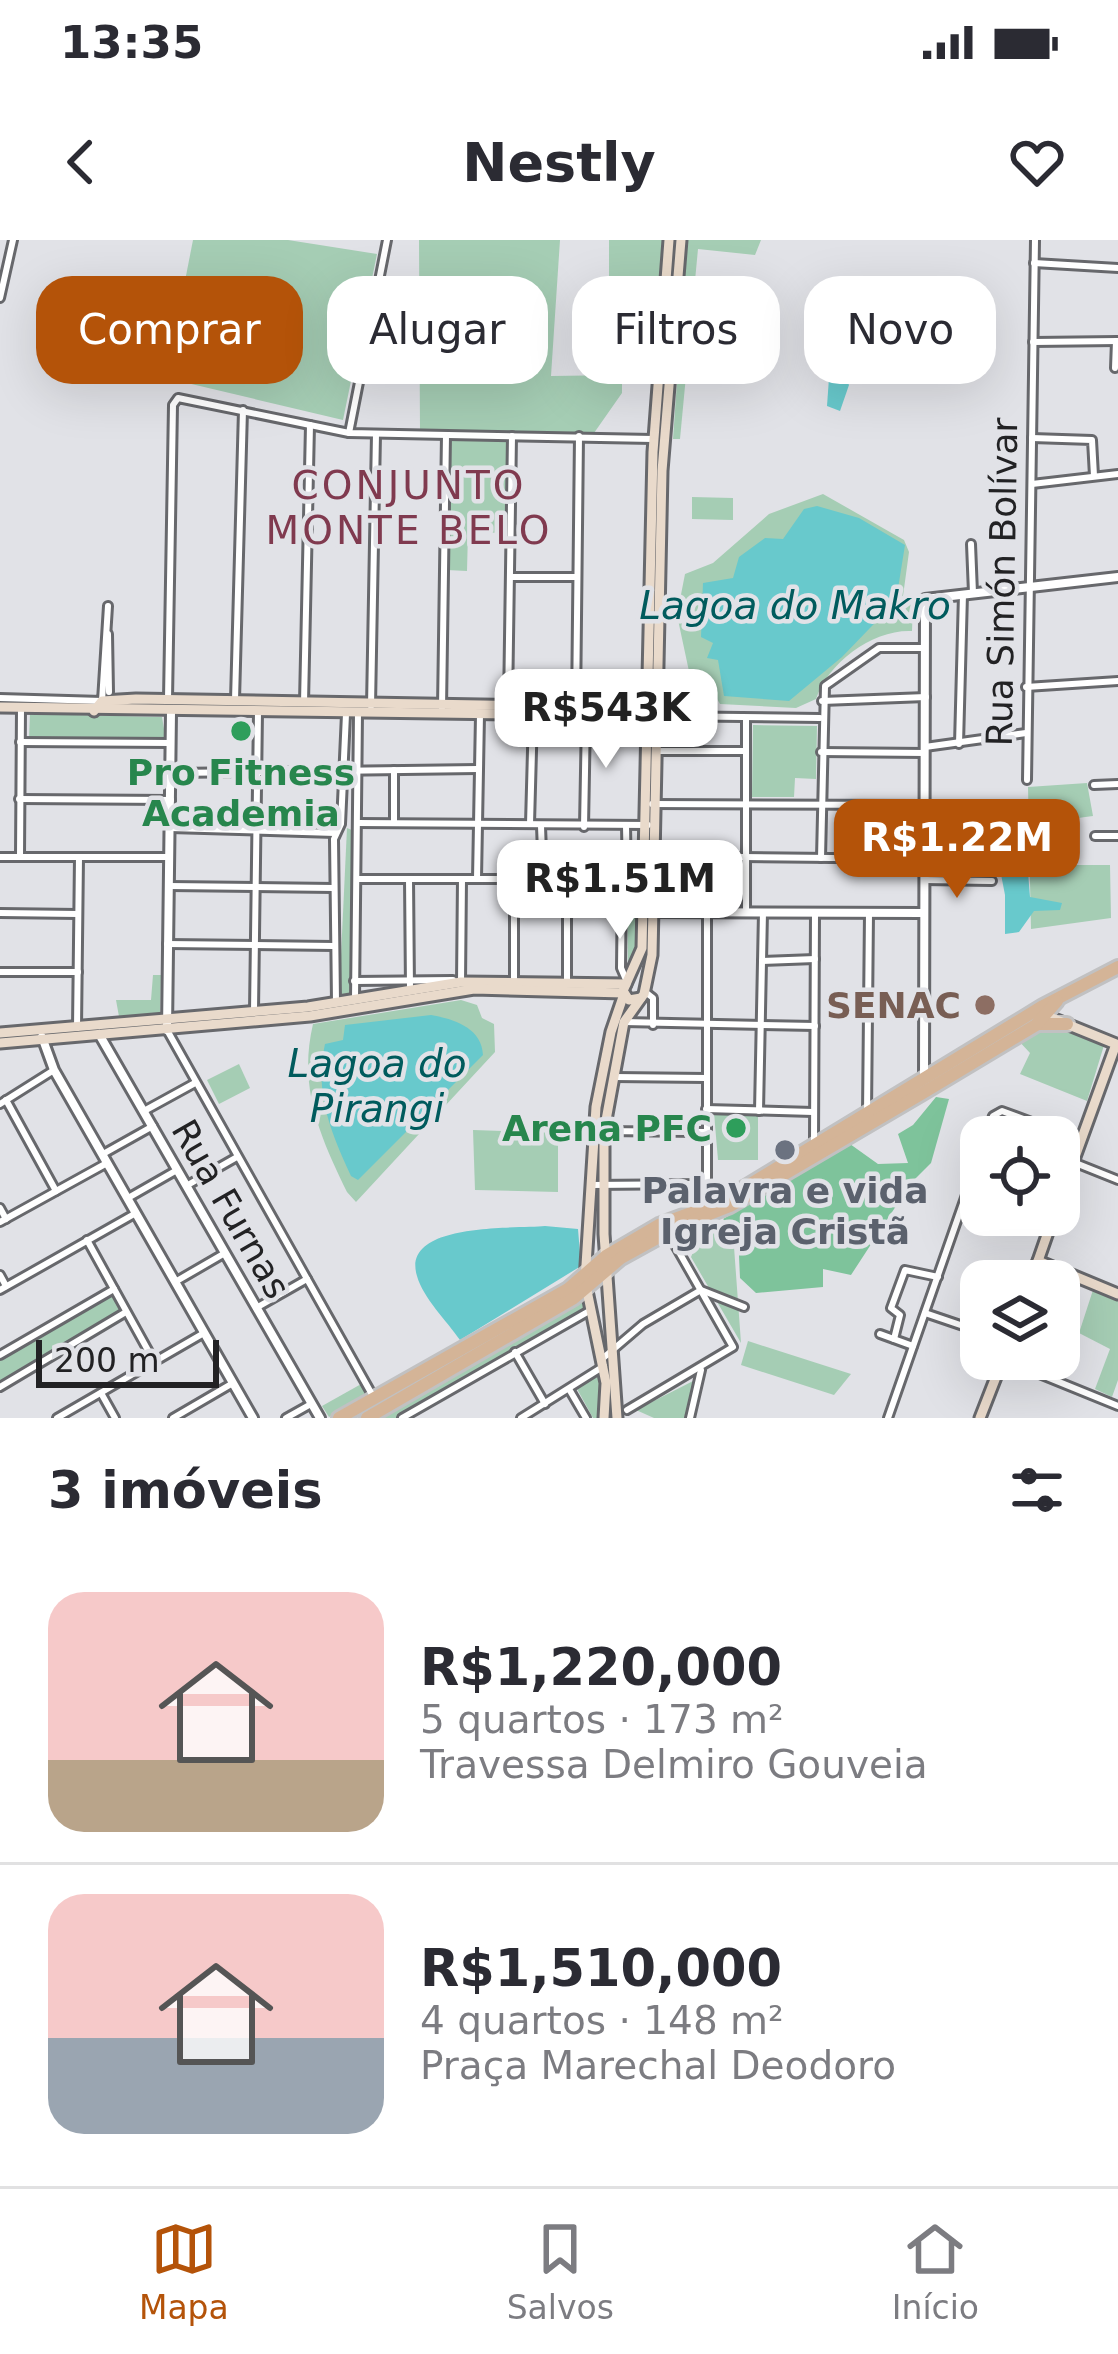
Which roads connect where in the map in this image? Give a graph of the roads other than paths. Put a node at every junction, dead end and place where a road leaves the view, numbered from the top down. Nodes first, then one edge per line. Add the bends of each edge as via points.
1 (13, 240) edge
2 (387, 240) edge
3 (669, 240) edge
4 (680, 240) edge
5 (1035, 240) edge
6 (1034, 263) junction
7 (666, 267) junction
8 (1118, 268) edge
9 (674, 276) edge
10 (677, 276) edge
11 (0, 298) edge
12 (1117, 341) edge
13 (1033, 342) junction
14 (1115, 368) dead end
15 (666, 384) edge
16 (243, 410) junction
17 (310, 425) junction
18 (349, 433) junction
19 (376, 434) junction
20 (446, 435) junction
21 (512, 436) junction
22 (579, 436) junction
23 (653, 439) junction
24 (1032, 439) junction
25 (658, 453) junction
26 (1118, 474) edge
27 (1094, 476) junction
28 (1031, 484) junction
29 (971, 544) dead end
30 (511, 577) junction
31 (577, 577) junction
32 (1118, 577) edge
33 (1030, 587) junction
34 (968, 593) junction
35 (108, 606) dead end
36 (926, 648) junction
37 (651, 649) junction
38 (1118, 682) edge
39 (1026, 687) junction
40 (926, 697) junction
41 (0, 698) edge
42 (822, 701) junction
43 (103, 703) junction
44 (169, 706) junction
45 (508, 706) junction
46 (0, 707) edge
47 (234, 707) junction
48 (303, 708) junction
49 (21, 709) junction
50 (371, 709) junction
51 (442, 710) junction
52 (258, 712) junction
53 (579, 712) junction
54 (358, 713) junction
55 (346, 714) junction
56 (480, 714) junction
57 (532, 714) junction
58 (648, 714) junction
59 (746, 718) junction
60 (820, 718) junction
61 (1026, 733) junction
62 (20, 742) junction
63 (171, 743) junction
64 (959, 744) junction
65 (925, 750) junction
66 (656, 751) junction
67 (745, 751) junction
68 (821, 752) junction
69 (478, 769) junction
70 (358, 770) junction
71 (394, 770) junction
72 (171, 773) junction
73 (258, 773) junction
74 (343, 773) junction
75 (1027, 780) dead end
76 (1118, 784) edge
77 (1094, 785) dead end
78 (19, 799) junction
79 (171, 800) junction
80 (342, 802) junction
81 (358, 802) junction
82 (649, 804) junction
83 (745, 805) junction
84 (924, 805) junction
85 (821, 806) junction
86 (357, 823) junction
87 (394, 823) junction
88 (477, 824) junction
89 (649, 825) junction
90 (530, 826) junction
91 (542, 826) junction
92 (626, 826) junction
93 (584, 827) junction
94 (170, 828) junction
95 (257, 830) junction
96 (337, 832) junction
97 (1095, 836) dead end
98 (1118, 836) edge
99 (0, 856) edge
100 (654, 856) junction
101 (20, 857) junction
102 (79, 857) junction
103 (170, 857) junction
104 (746, 858) junction
105 (821, 858) junction
106 (924, 860) junction
107 (357, 879) junction
108 (409, 879) junction
109 (462, 879) junction
110 (477, 879) junction
111 (514, 879) junction
112 (543, 879) junction
113 (567, 879) junction
114 (625, 879) junction
115 (644, 879) junction
116 (924, 880) junction
117 (992, 881) dead end
118 (170, 886) junction
119 (256, 887) junction
120 (334, 888) junction
121 (648, 912) junction
122 (707, 912) junction
123 (0, 913) edge
124 (746, 913) junction
125 (763, 913) junction
126 (815, 913) junction
127 (869, 913) junction
128 (923, 913) junction
129 (78, 914) junction
130 (167, 944) junction
131 (334, 946) junction
132 (255, 947) junction
133 (814, 959) junction
134 (762, 961) junction
135 (1118, 967) edge
136 (0, 971) edge
137 (78, 972) junction
138 (567, 980) junction
139 (354, 981) junction
140 (461, 981) junction
141 (514, 981) junction
142 (540, 985) junction
143 (410, 986) junction
144 (626, 987) junction
145 (643, 992) junction
146 (355, 1004) junction
147 (1052, 1006) junction
148 (337, 1007) junction
149 (254, 1011) junction
150 (1035, 1018) junction
151 (624, 1022) junction
152 (1067, 1024) junction
153 (166, 1025) junction
154 (653, 1025) junction
155 (708, 1026) junction
156 (761, 1026) junction
157 (815, 1026) junction
158 (77, 1029) junction
159 (98, 1032) junction
160 (0, 1034) edge
161 (42, 1036) junction
162 (0, 1043) edge
163 (1117, 1044) edge
164 (54, 1070) junction
165 (614, 1077) junction
166 (706, 1078) junction
167 (928, 1081) junction
168 (195, 1083) junction
169 (3, 1102) edge
170 (706, 1109) junction
171 (144, 1111) junction
172 (759, 1111) junction
173 (813, 1112) junction
174 (867, 1113) junction
175 (153, 1126) junction
176 (598, 1131) junction
177 (706, 1132) junction
178 (1081, 1140) edge
179 (810, 1147) junction
180 (237, 1157) junction
181 (105, 1159) junction
182 (797, 1165) junction
183 (1080, 1165) edge
184 (177, 1170) junction
185 (1118, 1180) edge
186 (604, 1184) junction
187 (707, 1184) junction
188 (590, 1185) junction
189 (186, 1186) junction
190 (56, 1191) junction
191 (127, 1198) junction
192 (0, 1208) edge
193 (707, 1208) junction
194 (136, 1213) junction
195 (960, 1213) edge
196 (3, 1220) edge
197 (671, 1238) dead end
198 (87, 1240) junction
199 (225, 1253) junction
200 (607, 1263) junction
201 (588, 1269) junction
202 (0, 1275) edge
203 (938, 1276) junction
204 (1080, 1278) edge
205 (307, 1279) junction
206 (175, 1282) junction
207 (3, 1288) edge
208 (114, 1289) junction
209 (586, 1290) junction
210 (701, 1290) junction
211 (1118, 1294) edge
212 (744, 1307) dead end
213 (256, 1308) junction
214 (592, 1310) junction
215 (126, 1312) junction
216 (925, 1312) junction
217 (960, 1324) edge
218 (203, 1333) junction
219 (880, 1334) dead end
220 (894, 1339) junction
221 (914, 1346) junction
222 (613, 1347) junction
223 (515, 1352) junction
224 (0, 1354) edge
225 (602, 1358) junction
226 (155, 1363) junction
227 (701, 1370) junction
228 (995, 1380) edge
229 (1054, 1380) edge
230 (233, 1382) junction
231 (0, 1387) edge
232 (569, 1389) junction
233 (101, 1393) junction
234 (375, 1400) junction
235 (311, 1404) junction
236 (545, 1404) junction
237 (1118, 1406) edge
238 (419, 1408) junction
239 (621, 1412) edge
240 (57, 1418) edge
241 (115, 1418) edge
242 (173, 1418) edge
243 (253, 1418) edge
244 (286, 1418) edge
245 (320, 1418) edge
246 (340, 1418) edge
247 (367, 1418) edge
248 (401, 1418) edge
249 (425, 1418) edge
250 (520, 1418) edge
251 (586, 1418) edge
252 (604, 1418) edge
253 (641, 1418) edge
254 (690, 1418) edge
255 (888, 1418) edge
256 (980, 1418) edge

1 - 11 street
2 - 18 street
3 - 7 main road
4 - 10 main road
5 - 6 street, Rua Simón Bolívar
6 - 8 street
6 - 13 street, Rua Simón Bolívar
7 - 9 main road
7 - 23 main road
12 - 13 street
12 - 14 street
13 - 24 street, Rua Simón Bolívar
15 - 25 main road
16 - 17 street
16 - 44 street via 181,397 173,405
16 - 47 street
17 - 18 street
17 - 48 street
18 - 19 street
19 - 20 street
19 - 50 street
20 - 21 street
20 - 51 street
21 - 22 street
21 - 30 street
22 - 23 street
22 - 31 street
23 - 25 main road
24 - 27 street via 1092,440
24 - 28 street, Rua Simón Bolívar
25 - 37 main road
25 - 37 main road
26 - 27 street
27 - 28 street
28 - 33 street, Rua Simón Bolívar
29 - 34 street
30 - 31 street
30 - 45 street
31 - 53 street
32 - 33 street
33 - 34 street
33 - 39 street, Rua Simón Bolívar
34 - 36 street via 925,601
34 - 64 street
35 - 43 street
36 - 40 street
36 - 42 street via 871,652 831,678
37 - 58 main road
37 - 58 main road via 656,674
38 - 39 street
39 - 61 street, Rua Simón Bolívar
40 - 42 street
40 - 65 street
41 - 43 street
42 - 60 street
43 - 44 main road
43 - 44 main road
43 - 49 main road
44 - 47 main road
44 - 63 street
45 - 51 main road
45 - 53 main road
46 - 49 main road
47 - 48 main road
47 - 52 main road
48 - 50 main road
48 - 52 main road
48 - 55 main road
49 - 62 street
50 - 51 main road
50 - 54 main road
51 - 56 main road
52 - 73 street
53 - 57 main road
53 - 58 main road
53 - 93 street
54 - 55 main road
54 - 70 street
55 - 74 street
56 - 57 main road
56 - 69 street
57 - 90 street
58 - 59 street
58 - 66 main road
58 - 82 main road
59 - 60 street
59 - 67 street
60 - 68 street
61 - 64 street
61 - 75 street, Rua Simón Bolívar
62 - 63 street
62 - 78 street
63 - 72 street
64 - 65 street
65 - 68 street
65 - 84 street
66 - 67 street
66 - 82 main road
67 - 83 street
68 - 85 street
69 - 71 street
69 - 88 street
70 - 71 street
70 - 74 street
70 - 81 street
71 - 87 street
72 - 73 street
72 - 79 street
73 - 74 street
73 - 95 street
74 - 80 street
76 - 77 street
78 - 79 street
78 - 101 street
79 - 94 street
80 - 81 street
80 - 96 street
81 - 86 street
82 - 83 street
82 - 89 main road
83 - 85 street
83 - 104 street
84 - 85 street
84 - 106 street
85 - 105 street
86 - 87 street
86 - 107 street
87 - 88 street
88 - 90 street
88 - 110 street
89 - 92 street
89 - 100 main road
89 - 115 main road
90 - 91 street
91 - 93 street
91 - 112 street
92 - 93 street
92 - 114 street
94 - 95 street
94 - 103 street
95 - 96 street
95 - 119 street
96 - 120 street
97 - 98 street
99 - 101 street
100 - 104 street
100 - 121 main road
101 - 102 street
102 - 103 street
102 - 129 street
103 - 118 street
104 - 105 street
104 - 124 street
105 - 106 street
106 - 116 street
107 - 108 street
107 - 139 street
108 - 109 street
108 - 143 street
109 - 110 street
109 - 140 street
110 - 111 street
111 - 112 street
111 - 141 street
112 - 113 street
113 - 114 street
113 - 138 street
114 - 115 street
114 - 144 street
115 - 121 main road
116 - 117 street
116 - 128 street
118 - 119 street
118 - 130 street
119 - 120 street
119 - 132 street
120 - 131 street
121 - 122 street
121 - 144 main road
121 - 145 main road via 651,966
122 - 124 street
122 - 155 street
123 - 129 street
124 - 125 street
125 - 126 street
125 - 134 street
126 - 127 street
126 - 133 street
127 - 128 street
127 - 174 street
128 - 167 street
129 - 137 street
130 - 132 street
130 - 153 street
131 - 132 street
131 - 148 street
132 - 149 street
133 - 134 street
133 - 157 street
134 - 156 street
135 - 147 main road
136 - 137 street
137 - 158 street
138 - 142 main road
138 - 144 main road
139 - 143 street
139 - 146 street
140 - 141 main road
140 - 143 main road
141 - 142 main road
142 - 144 main road
142 - 146 main road
143 - 146 main road
144 - 145 main road via 638,981
144 - 145 main road via 633,1001
144 - 176 main road via 610,1032
145 - 151 main road
145 - 154 street via 652,998
146 - 148 main road
147 - 150 main road
147 - 152 main road
148 - 149 main road
148 - 153 main road
149 - 153 main road
150 - 152 main road
150 - 167 main road
151 - 154 street
151 - 165 main road
152 - 163 main road
153 - 159 main road
153 - 168 street
154 - 155 street
155 - 156 street
155 - 166 street
156 - 157 street
156 - 172 street
157 - 173 street
158 - 159 main road
158 - 161 main road
159 - 161 main road
159 - 171 street, Rua Furnas
160 - 161 main road
161 - 162 main road
161 - 164 street
163 - 178 main road
164 - 169 street
164 - 181 street
165 - 166 street
165 - 176 main road
166 - 170 street
167 - 174 main road
167 - 182 main road
168 - 171 street
168 - 180 street
169 - 190 street
170 - 172 street
170 - 177 street
171 - 175 street, Rua Furnas
172 - 173 street
173 - 179 street
174 - 179 main road
175 - 181 street
175 - 184 street, Rua Furnas
176 - 177 street
176 - 186 main road
176 - 188 main road
177 - 187 street
179 - 182 main road
179 - 193 main road
180 - 189 street
180 - 205 street
181 - 190 street
181 - 191 street
182 - 200 main road
183 - 185 street
184 - 189 street, Rua Furnas
184 - 191 street
186 - 187 street
186 - 188 street
186 - 200 main road
187 - 193 street
188 - 201 main road
189 - 199 street, Rua Furnas
190 - 196 street
191 - 194 street
192 - 196 street
193 - 200 main road via 659,1225
194 - 198 street
194 - 206 street
195 - 203 street
197 - 210 street
198 - 207 street
198 - 208 street
199 - 206 street
199 - 213 street, Rua Furnas
200 - 201 main road
200 - 209 main road
200 - 222 main road
201 - 209 main road
201 - 234 main road via 576,1284
202 - 207 street
203 - 216 street
203 - 220 street via 905,1270 891,1308 900,1316
204 - 211 main road
205 - 213 street
205 - 234 street
206 - 218 street
208 - 215 street
208 - 224 street
209 - 214 main road
209 - 247 main road
210 - 212 street
210 - 222 street
210 - 227 street via 731,1338 731,1349
213 - 235 street, Rua Furnas
214 - 223 street
214 - 225 main road
215 - 226 street
215 - 231 street
216 - 217 street
216 - 221 street
218 - 226 street
218 - 230 street
219 - 220 street
220 - 221 street
221 - 255 street
222 - 225 street
222 - 239 main road
223 - 236 street
223 - 238 street
225 - 232 street
225 - 252 main road
226 - 233 street
227 - 239 street
227 - 254 street
228 - 256 main road
229 - 237 street
230 - 242 street
230 - 243 street
232 - 236 street
232 - 251 street
233 - 240 street
233 - 241 street
234 - 246 main road
235 - 244 street
235 - 245 street, Rua Furnas
236 - 250 street
238 - 248 street
238 - 249 street
239 - 253 street

